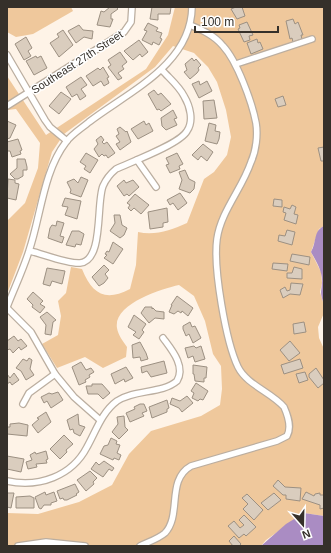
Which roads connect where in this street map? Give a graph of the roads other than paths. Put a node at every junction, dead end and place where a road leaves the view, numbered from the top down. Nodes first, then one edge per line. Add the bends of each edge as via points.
1 (132, 7) edge
2 (192, 7) edge
3 (190, 25) junction
4 (312, 39) dead end
5 (7, 55) edge
6 (236, 64) junction
7 (162, 70) junction
8 (29, 93) junction
9 (7, 106) edge
10 (67, 141) junction
11 (137, 160) junction
12 (156, 187) dead end
13 (30, 251) junction
14 (7, 308) edge
15 (163, 338) dead end
16 (56, 374) junction
17 (23, 404) dead end
18 (100, 420) junction
19 (7, 481) edge
20 (18, 546) edge
21 (85, 546) edge
22 (140, 546) edge

1 - 8 street, Southeast 27th Street via 131,22 124,32
2 - 3 street
3 - 6 street via 215,38
3 - 7 street via 180,46
4 - 6 street
5 - 8 street
6 - 22 street via 256,123 256,141 252,161 220,228 216,251 218,275 226,327 238,365 246,377 284,407 289,429 287,436 277,441 186,469 179,479 169,527 161,536
7 - 10 street via 93,119
7 - 11 street via 185,97 190,113 190,126 178,140
8 - 9 street, Southeast 27th Street
8 - 10 street via 50,127
10 - 13 street via 52,169
11 - 12 street
11 - 13 street via 116,169 103,186 95,250 89,259 74,263
13 - 14 street
14 - 16 street via 31,332
15 - 18 street via 180,369 177,381 173,385 123,397 115,402
16 - 17 street via 29,393
16 - 18 street via 74,397
18 - 19 street via 83,454 68,469 38,483
20 - 21 street via 46,542

